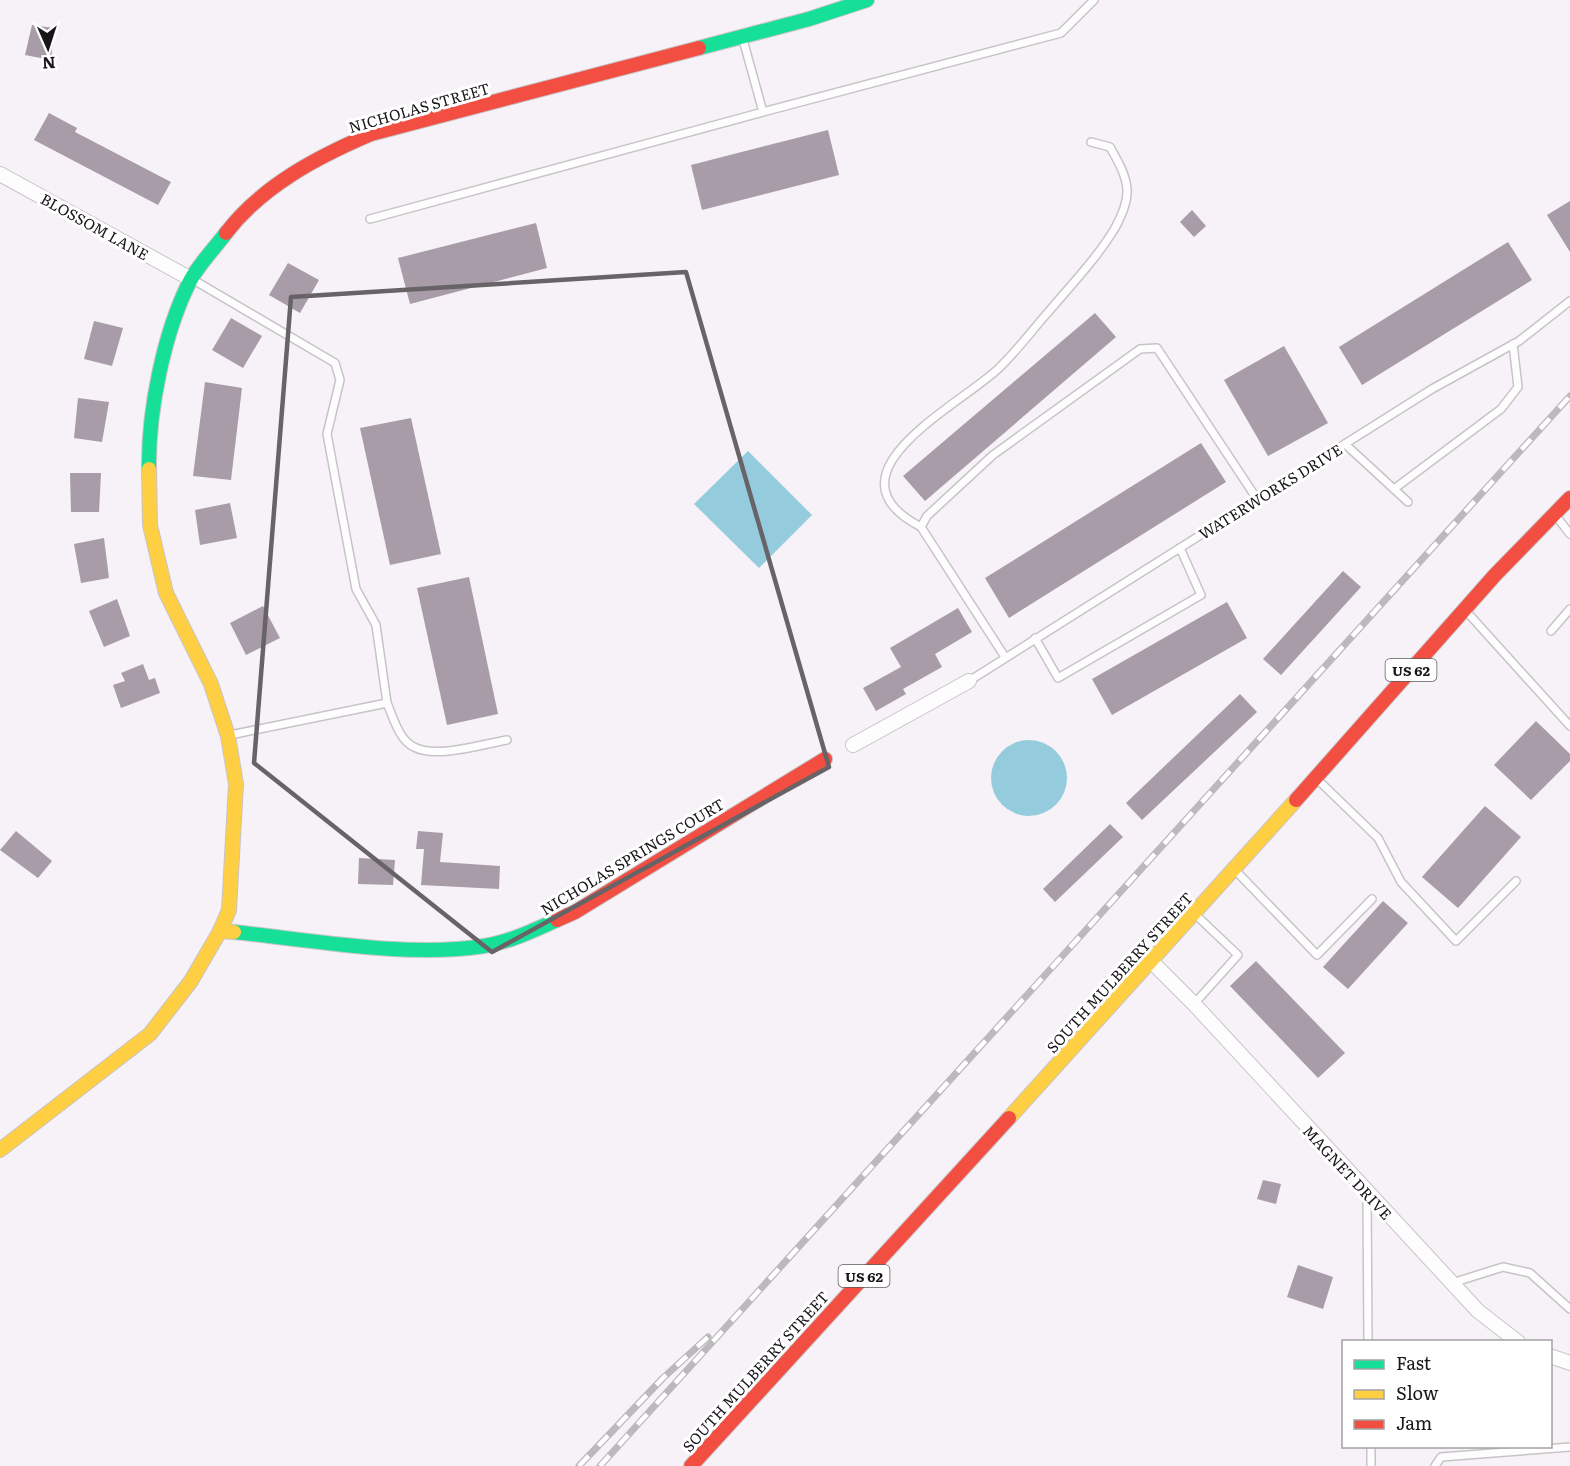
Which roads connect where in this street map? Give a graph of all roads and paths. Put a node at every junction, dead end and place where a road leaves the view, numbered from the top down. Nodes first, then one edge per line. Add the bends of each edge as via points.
1 (867, 0) edge
2 (1094, 0) edge
3 (742, 36) junction
4 (764, 112) junction
5 (1090, 142) dead end
6 (0, 174) edge
7 (370, 219) dead end
8 (190, 279) junction
9 (1570, 302) edge
10 (1513, 344) junction
11 (1345, 444) junction
12 (1394, 489) junction
13 (1570, 498) edge
14 (1257, 499) junction
15 (1408, 502) dead end
16 (1554, 514) junction
17 (921, 527) junction
18 (1570, 534) edge
19 (1180, 548) junction
20 (1465, 609) junction
21 (1570, 609) edge
22 (1551, 631) dead end
23 (1035, 638) junction
24 (1005, 657) junction
25 (969, 681) joint
26 (387, 703) junction
27 (1570, 726) edge
28 (228, 736) junction
29 (507, 740) dead end
30 (853, 745) dead end
31 (825, 759) dead end
32 (1316, 777) junction
33 (1234, 869) junction
34 (1516, 881) dead end
35 (1372, 898) dead end
36 (1195, 914) junction
37 (220, 931) junction
38 (1151, 961) junction
39 (1190, 999) junction
40 (0, 1150) edge
41 (1367, 1193) junction
42 (1452, 1284) junction
43 (1570, 1309) edge
44 (1368, 1340) edge
45 (1517, 1340) edge
46 (1552, 1356) edge
47 (1570, 1363) edge
48 (1570, 1447) edge
49 (1371, 1448) edge
50 (691, 1466) edge
51 (1371, 1466) edge
52 (1435, 1466) edge

1 - 3 street, NICHOLAS STREET
2 - 4 lane via 1061,33
3 - 4 lane
3 - 8 street, NICHOLAS STREET via 371,134 320,156 281,181 230,228
4 - 7 lane
5 - 17 lane via 1110,147 1121,167 1127,190 1124,209 1115,229 1084,269 999,369 908,439 888,465 884,486 888,501 899,516
6 - 8 street, BLOSSOM LANE
8 - 26 lane via 335,363 340,381 327,434 356,589 376,625
8 - 28 street, NICHOLAS STREET via 177,309 158,377 149,464 150,525 166,593 211,684
9 - 10 lane, WATERWORKS DRIVE
10 - 11 lane, WATERWORKS DRIVE
10 - 12 lane via 1518,387 1501,409
11 - 12 lane
11 - 14 lane, WATERWORKS DRIVE
12 - 15 lane
13 - 16 street, SOUTH MULBERRY STREET / US 62
14 - 17 lane via 1157,348 1140,349 993,455 927,516
14 - 19 lane, WATERWORKS DRIVE
16 - 18 lane
16 - 20 street, SOUTH MULBERRY STREET / US 62
17 - 24 lane
19 - 23 lane, WATERWORKS DRIVE
19 - 23 lane via 1201,595 1058,678
20 - 27 lane
20 - 32 street, SOUTH MULBERRY STREET / US 62
21 - 22 lane
23 - 24 lane, WATERWORKS DRIVE
24 - 25 lane, WATERWORKS DRIVE
25 - 30 street
26 - 28 lane
26 - 29 lane via 399,731 413,747 436,753
28 - 37 street, NICHOLAS STREET via 236,784 236,826 229,910
31 - 37 street, NICHOLAS SPRINGS COURT via 575,912 516,938 473,947 417,950
32 - 33 street, SOUTH MULBERRY STREET / US 62
32 - 34 lane via 1378,838 1401,882 1456,941
33 - 35 lane via 1317,955
33 - 36 street, SOUTH MULBERRY STREET / US 62
36 - 38 street, SOUTH MULBERRY STREET / US 62
36 - 39 lane via 1238,955
37 - 40 street via 191,981 150,1034
38 - 39 street, MAGNET DRIVE
38 - 50 street, SOUTH MULBERRY STREET / US 62
39 - 41 street, MAGNET DRIVE
41 - 42 street, MAGNET DRIVE
41 - 44 lane
42 - 43 lane via 1503,1267 1530,1274
42 - 45 street, MAGNET DRIVE via 1478,1311
46 - 47 street
48 - 52 lane via 1441,1457
49 - 51 lane

